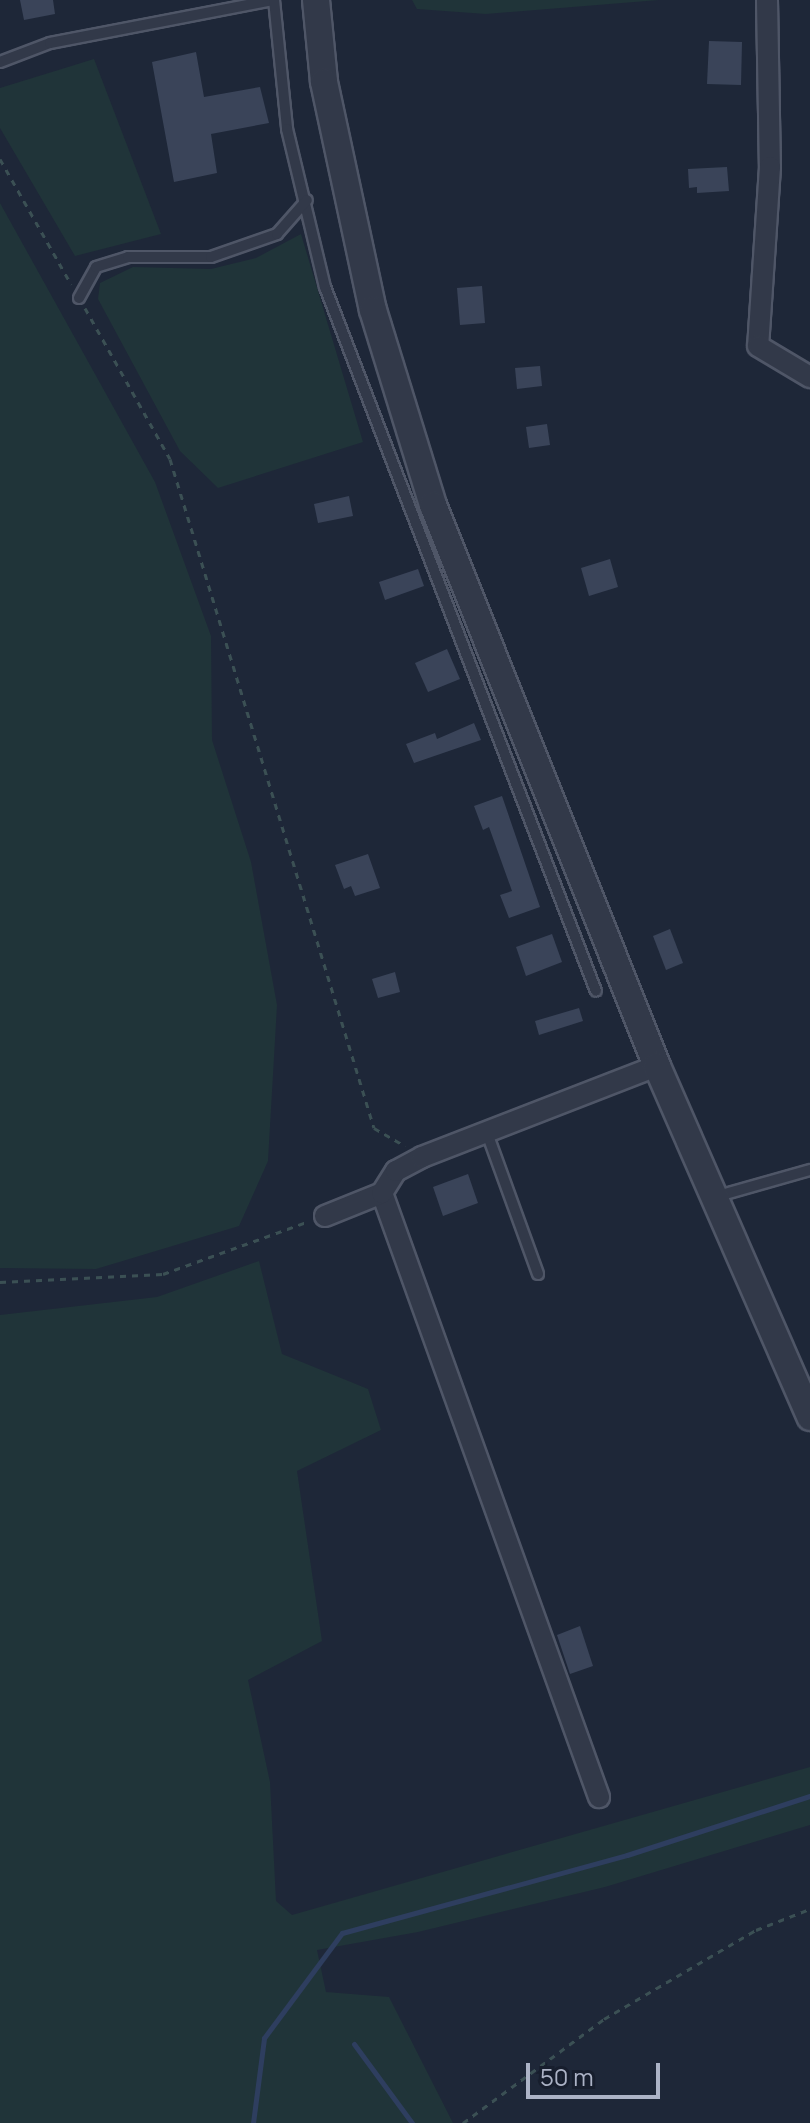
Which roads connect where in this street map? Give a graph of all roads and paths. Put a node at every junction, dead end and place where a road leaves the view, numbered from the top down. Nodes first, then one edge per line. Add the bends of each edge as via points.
1 (276, 0) edge
2 (316, 0) edge
3 (767, 0) edge
4 (245, 3) edge
5 (0, 62) edge
6 (0, 159) edge
7 (307, 200) junction
8 (79, 298) junction
9 (810, 377) edge
10 (596, 991) dead end
11 (657, 1066) junction
12 (487, 1133) junction
13 (422, 1157) junction
14 (810, 1170) edge
15 (382, 1193) junction
16 (718, 1196) junction
17 (325, 1216) joint
18 (538, 1274) dead end
19 (0, 1282) edge
20 (810, 1417) edge
21 (599, 1797) dead end
22 (810, 1909) edge
23 (463, 2123) edge

1 - 4 lane
1 - 7 lane via 287,129
2 - 11 street via 324,82 373,310 433,505
3 - 9 street via 770,167 758,346
4 - 5 lane via 50,43
6 - 8 path
7 - 8 lane via 277,234 211,257 128,257 96,267
7 - 10 lane via 325,287 344,343
8 - 13 path via 170,459 374,1128
11 - 12 street
11 - 16 street
12 - 13 street
12 - 18 lane
13 - 15 street via 396,1171
14 - 16 lane
15 - 17 street
15 - 21 street
16 - 20 street
17 - 19 path via 163,1274
22 - 23 path via 756,1930 604,2019

